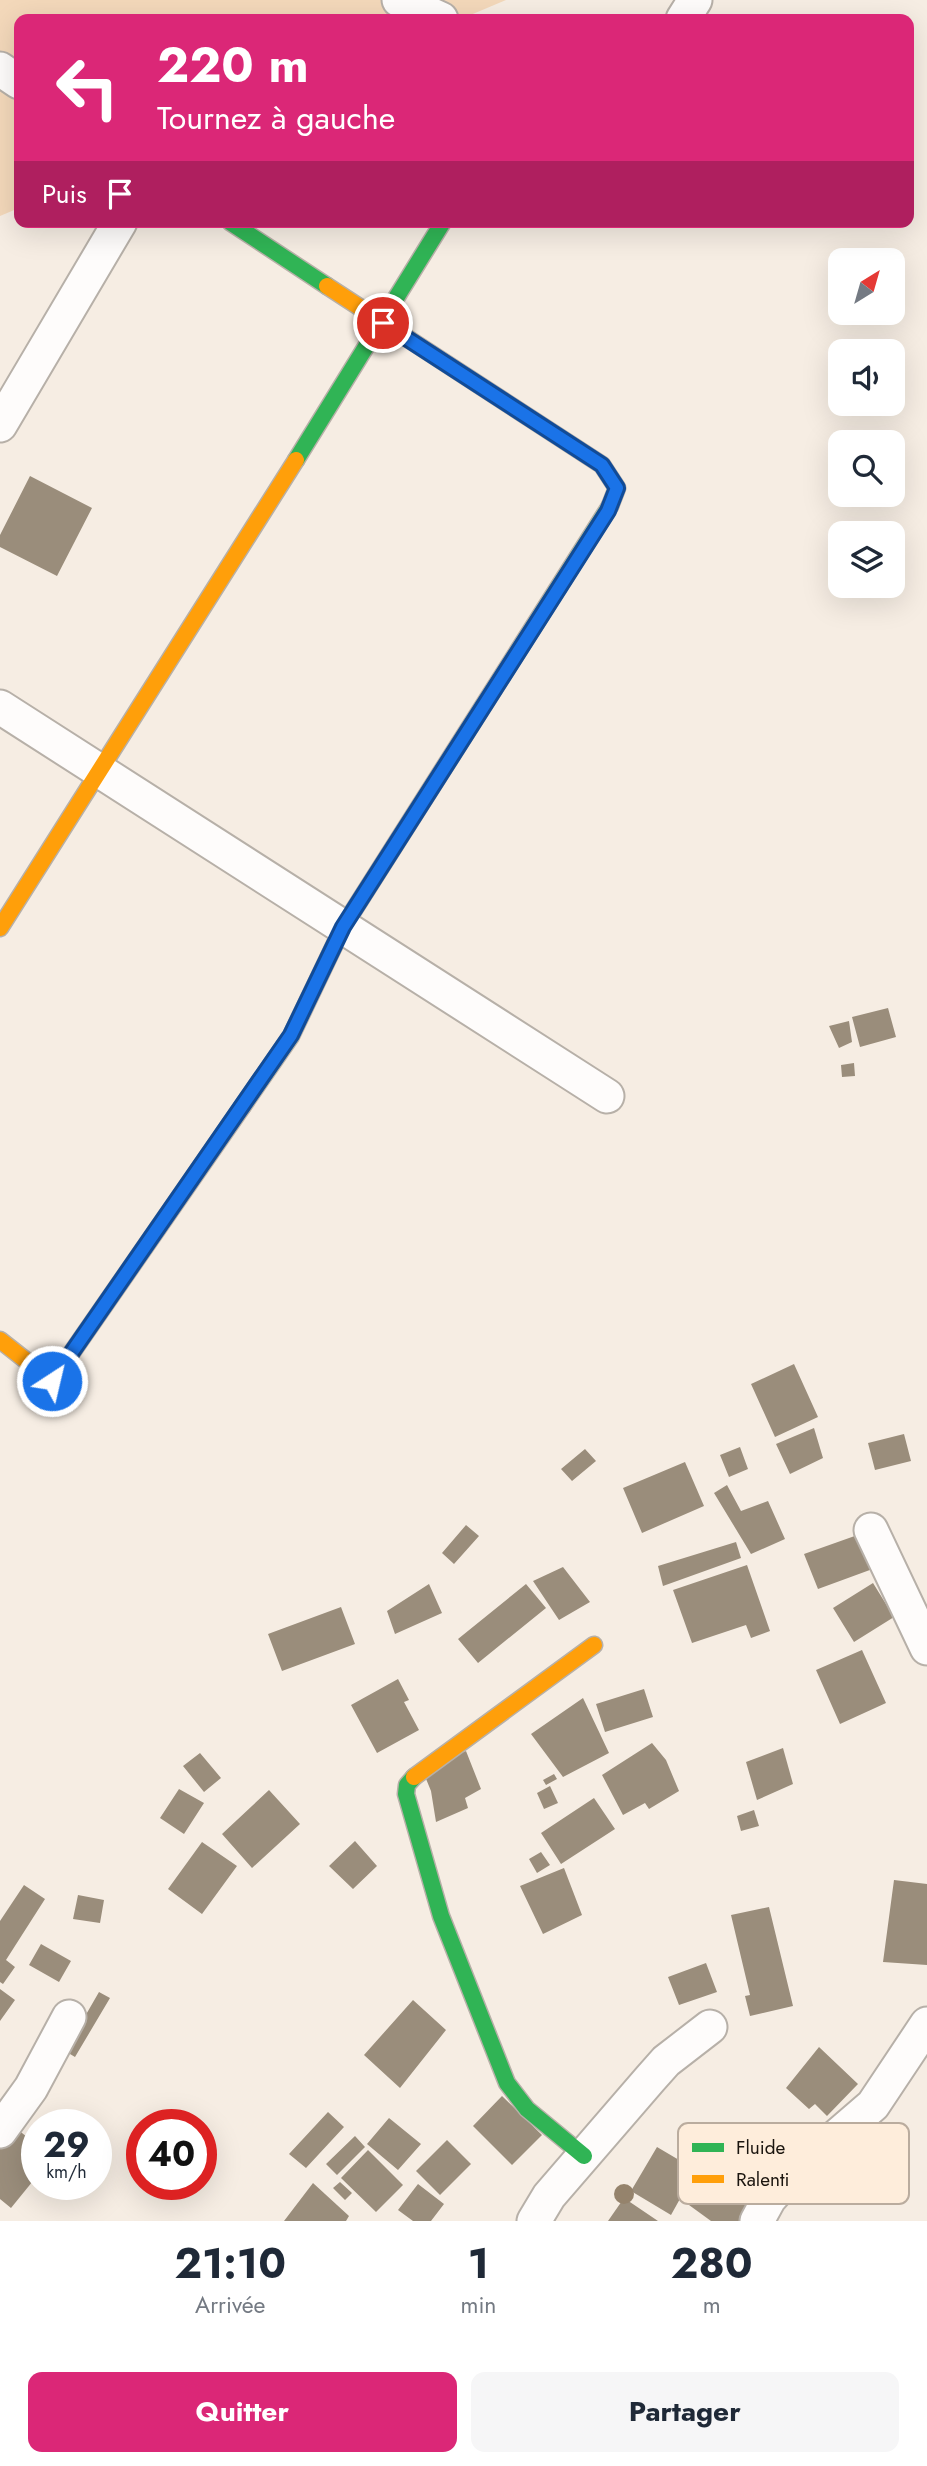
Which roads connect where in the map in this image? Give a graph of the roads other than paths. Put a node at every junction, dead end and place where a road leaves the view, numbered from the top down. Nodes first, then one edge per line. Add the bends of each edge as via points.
1 (399, 0) edge
2 (430, 14) edge
3 (116, 228) edge
4 (239, 228) edge
5 (439, 228) edge
6 (383, 323) junction
7 (0, 425) edge
8 (0, 708) edge
9 (100, 772) junction
10 (343, 927) junction
11 (0, 928) edge
12 (607, 1096) dead end
13 (0, 1340) edge
14 (871, 1530) dead end
15 (594, 1645) dead end
16 (927, 1648) edge
17 (69, 2017) dead end
18 (927, 2024) edge
19 (710, 2027) dead end
20 (852, 2123) edge
21 (0, 2131) edge
22 (584, 2155) junction
23 (766, 2204) edge
24 (534, 2221) edge
25 (757, 2221) edge

1 - 2 street
3 - 7 street
4 - 6 street
5 - 6 street
6 - 9 street
6 - 10 street via 602,465 617,488 608,511
8 - 9 street
9 - 10 street
9 - 11 street
10 - 12 street
10 - 13 street via 291,1035 52,1381
14 - 16 street
15 - 22 street via 419,1771 407,1785 406,1794 441,1916 507,2083 527,2109
17 - 21 street via 31,2088
18 - 20 street via 873,2105
19 - 22 street via 666,2062
22 - 24 street
23 - 25 street

